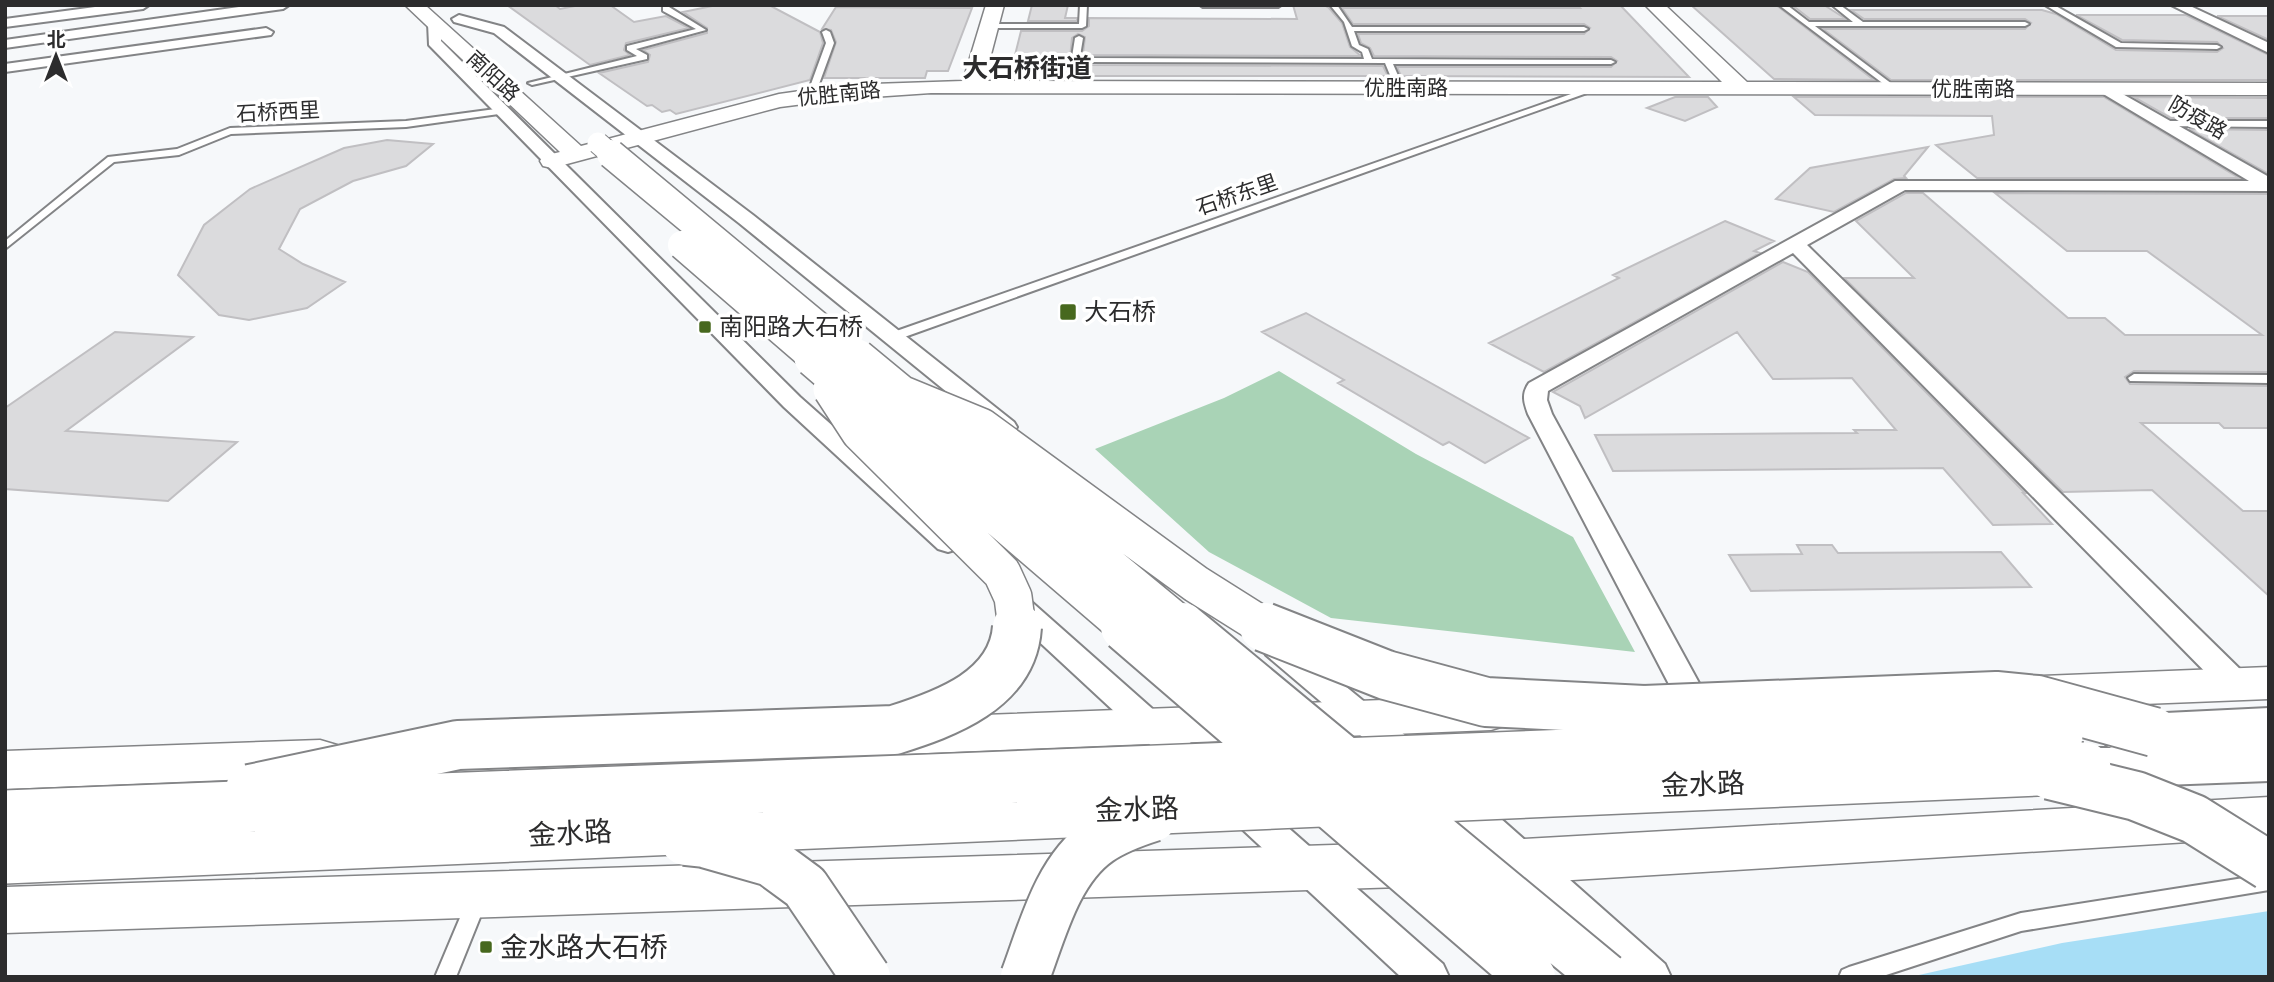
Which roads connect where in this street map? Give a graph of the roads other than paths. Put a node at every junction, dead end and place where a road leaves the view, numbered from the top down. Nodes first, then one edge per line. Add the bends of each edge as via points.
1 (143, 5) edge
2 (284, 5) edge
3 (414, 5) edge
4 (995, 5) edge
5 (1084, 5) edge
6 (1203, 5) edge
7 (1278, 5) edge
8 (1333, 5) edge
9 (1654, 5) edge
10 (1782, 5) edge
11 (1835, 5) edge
12 (2048, 5) edge
13 (2177, 5) edge
14 (666, 9) dead end
15 (446, 16) edge
16 (5, 23) edge
17 (1807, 24) junction
18 (1861, 24) junction
19 (2025, 24) dead end
20 (989, 26) junction
21 (1349, 29) junction
22 (1584, 29) dead end
23 (266, 32) dead end
24 (826, 32) dead end
25 (1079, 38) dead end
26 (5, 44) edge
27 (2217, 47) dead end
28 (2269, 49) edge
29 (1369, 61) junction
30 (1388, 61) junction
31 (1611, 62) dead end
32 (5, 68) edge
33 (972, 86) junction
34 (555, 88) junction
35 (1399, 88) junction
36 (1741, 88) junction
37 (1594, 89) junction
38 (1893, 89) junction
39 (2105, 89) junction
40 (2269, 89) edge
41 (811, 95) junction
42 (503, 111) junction
43 (2165, 124) junction
44 (2269, 124) edge
45 (638, 137) junction
46 (575, 144) junction
47 (2269, 186) edge
48 (1794, 243) junction
49 (5, 246) edge
50 (892, 337) junction
51 (813, 358) junction
52 (2134, 378) dead end
53 (2269, 379) edge
54 (903, 395) junction
55 (2253, 684) edge
56 (1695, 705) junction
57 (1365, 718) junction
58 (1151, 726) junction
59 (2269, 726) edge
60 (2154, 732) junction
61 (2269, 762) edge
62 (5, 770) edge
63 (2029, 770) junction
64 (1186, 807) junction
65 (155, 810) junction
66 (5, 816) edge
67 (2269, 817) edge
68 (614, 832) junction
69 (5, 858) edge
70 (1524, 860) junction
71 (2269, 866) edge
72 (1310, 869) junction
73 (2269, 882) edge
74 (479, 896) junction
75 (5, 910) edge
76 (444, 977) edge
77 (866, 977) edge
78 (1026, 977) edge
79 (1429, 977) edge
80 (1531, 977) edge
81 (1605, 977) edge
82 (1651, 977) edge
83 (1849, 977) edge

1 - 16 street
2 - 26 street
3 - 15 main road, 南阳路
4 - 20 main road
5 - 20 lane via 1082,26
6 - 7 lane
8 - 21 lane
9 - 36 main road
10 - 17 lane
11 - 18 lane
12 - 27 lane via 2119,45
13 - 28 street
14 - 34 lane via 702,30 630,48 644,57
15 - 34 main road, 南阳路 via 532,83
15 - 34 street via 499,30
15 - 42 street via 434,42
15 - 46 main road, 南阳路
17 - 18 lane
17 - 38 lane
18 - 19 lane
20 - 33 main road
21 - 22 lane
21 - 29 lane
23 - 32 street
24 - 41 lane via 830,43
25 - 29 lane via 1076,57 1087,60
29 - 30 lane
30 - 31 lane
30 - 35 lane
33 - 35 main road, 优胜南路
33 - 41 main road, 优胜南路
34 - 45 street
35 - 37 main road, 优胜南路
36 - 37 main road, 优胜南路
36 - 38 main road, 优胜南路
37 - 50 lane, 石桥东里
38 - 39 main road, 优胜南路
39 - 40 main road, 优胜南路
39 - 43 street, 防疫路
41 - 45 main road, 优胜南路
42 - 46 street
42 - 49 lane, 石桥西里 via 406,124 230,131 179,152 111,159
43 - 44 lane
43 - 47 street, 防疫路
45 - 46 main road, 优胜南路
45 - 50 street
46 - 51 main road, bridge
46 - 54 main road, bridge
46 - 58 street via 792,402
47 - 48 street via 1901,185
48 - 55 street
48 - 56 street via 1536,388 1540,414
50 - 57 street
51 - 65 main road, bridge via 860,432 1002,573 1015,594 1020,629 1006,668 980,691 940,715 894,730 458,745
51 - 80 main road, bridge
52 - 53 lane
54 - 60 main road, bridge via 981,427 1196,584 1269,630 1386,675 1486,702 1644,710 1996,696 2036,700
54 - 81 main road, bridge
55 - 56 main road
56 - 57 main road
57 - 58 main road
57 - 70 street
58 - 62 main road
58 - 72 street
59 - 60 main road, 金水路
60 - 65 main road, 金水路, bridge
61 - 63 main road, 金水路, bridge
63 - 64 main road, 金水路, bridge
63 - 71 main road, bridge via 2159,805 2194,819
64 - 68 main road, 金水路, bridge
64 - 78 main road, bridge via 1120,828 1084,853 1061,890
65 - 66 main road, 金水路, bridge
67 - 70 main road
68 - 69 main road, 金水路, bridge
68 - 77 main road, bridge via 704,843 771,862 805,887
70 - 72 main road
70 - 82 street
72 - 74 main road
72 - 79 street
73 - 83 lane via 2021,922
74 - 75 main road
74 - 76 lane

